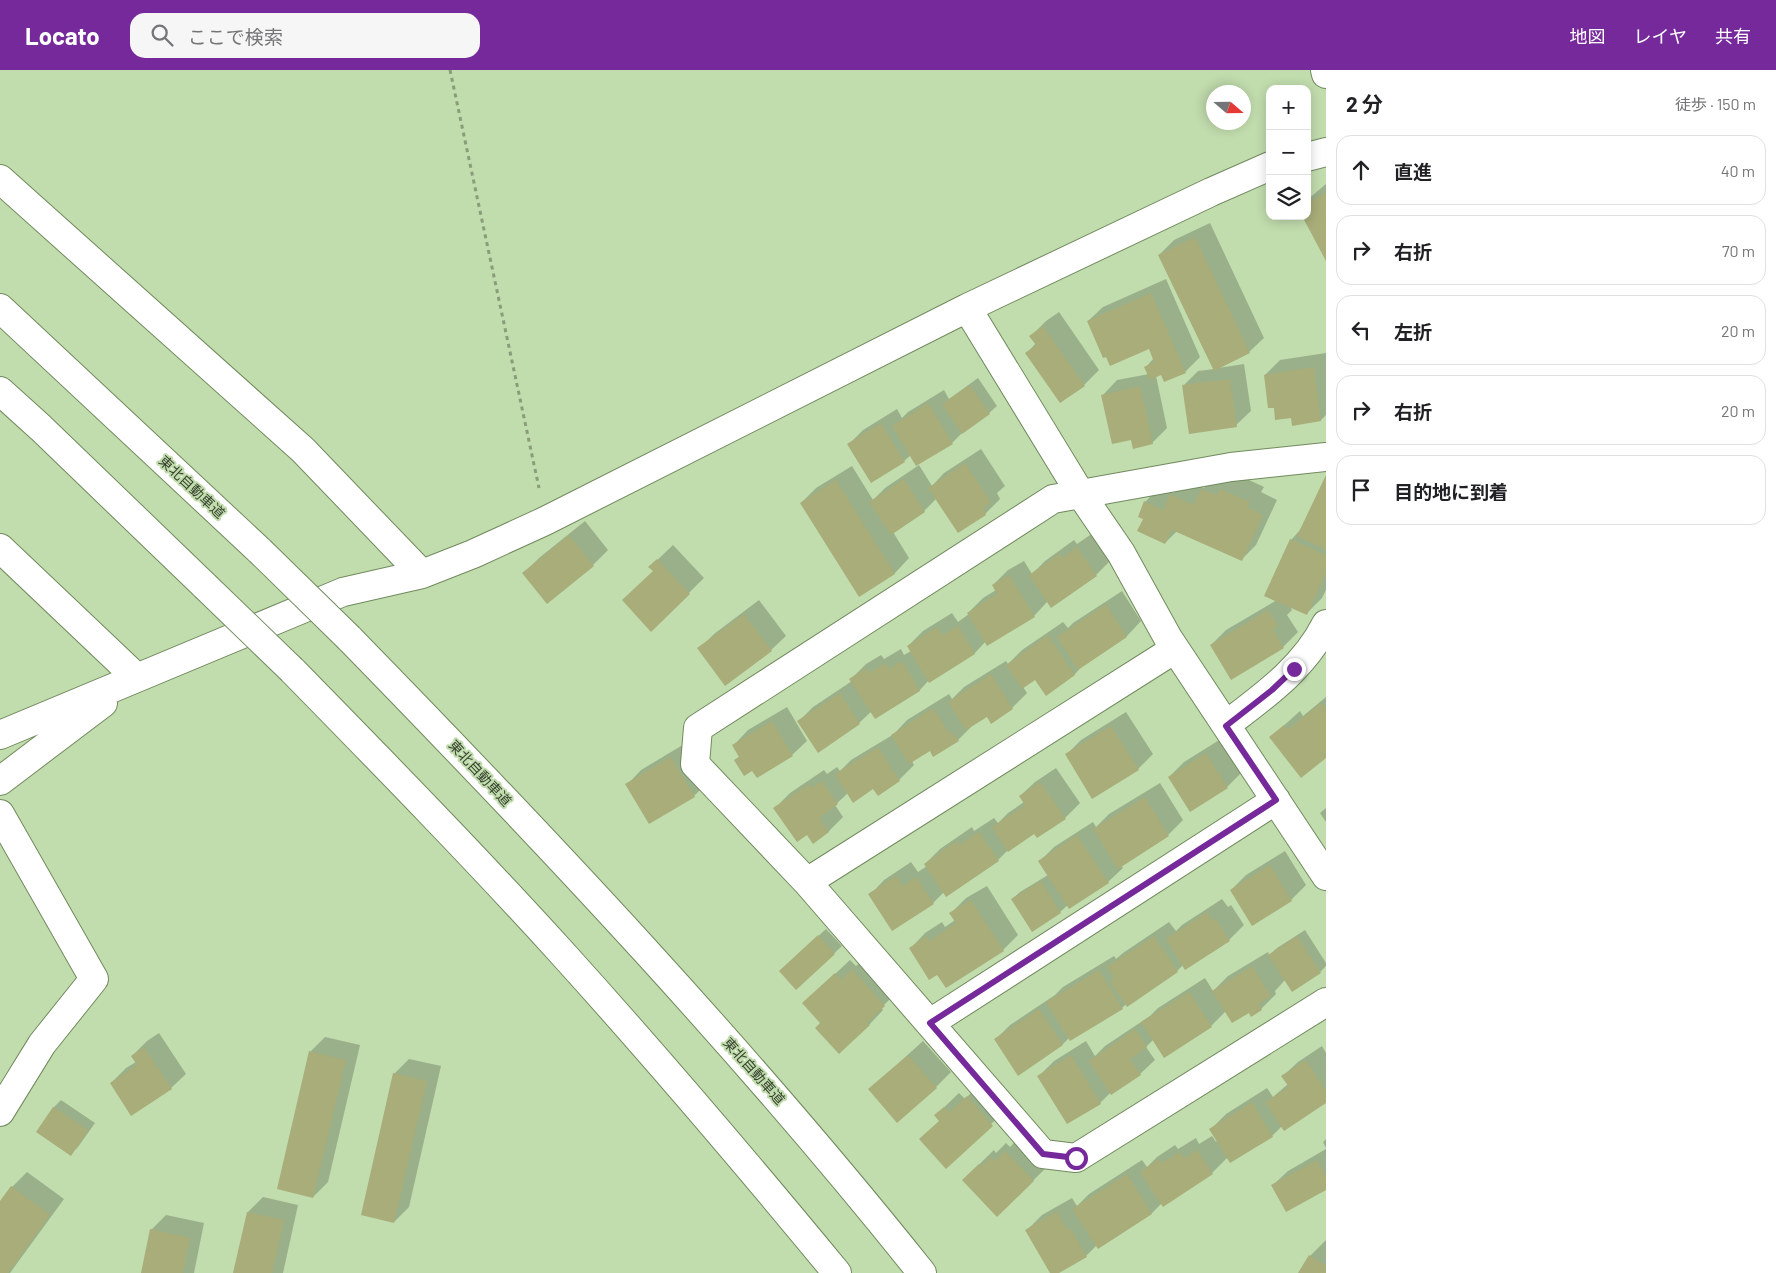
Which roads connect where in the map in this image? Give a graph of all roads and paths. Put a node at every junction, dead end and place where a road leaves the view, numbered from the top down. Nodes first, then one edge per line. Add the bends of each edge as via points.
1 (450, 70) edge
2 (1325, 70) edge
3 (1326, 74) edge
4 (1326, 152) edge
5 (1311, 156) edge
6 (1266, 168) edge
7 (0, 179) edge
8 (0, 308) edge
9 (967, 308) junction
10 (0, 391) edge
11 (1326, 457) edge
12 (1080, 493) junction
13 (546, 521) junction
14 (0, 548) edge
15 (422, 574) junction
16 (1326, 624) edge
17 (1176, 649) junction
18 (136, 677) junction
19 (1226, 726) junction
20 (0, 735) edge
21 (0, 782) edge
22 (1276, 800) junction
23 (0, 814) edge
24 (1326, 876) edge
25 (807, 882) junction
26 (1326, 1002) edge
27 (930, 1023) junction
28 (0, 1112) edge
29 (838, 1273) edge
30 (922, 1273) edge

1 - 13 path
2 - 3 main road
4 - 5 main road
6 - 9 main road
7 - 15 main road via 302,450
8 - 30 main road, 東北自動車道, bridge via 260,551 474,766 772,1090
9 - 12 main road
9 - 13 main road
10 - 29 main road, bridge via 292,670 420,801 563,954 734,1147
11 - 12 main road via 1231,467
12 - 17 main road via 1121,553
12 - 25 main road via 1053,498 698,728 695,764
13 - 15 main road
14 - 18 main road
15 - 18 main road via 343,592
16 - 19 main road via 1294,669
17 - 19 main road
17 - 25 main road
18 - 20 main road
18 - 21 main road
19 - 22 main road
22 - 24 main road
22 - 27 main road
23 - 28 main road via 94,978 42,1044
25 - 27 main road
26 - 27 main road via 1076,1158 1043,1154

